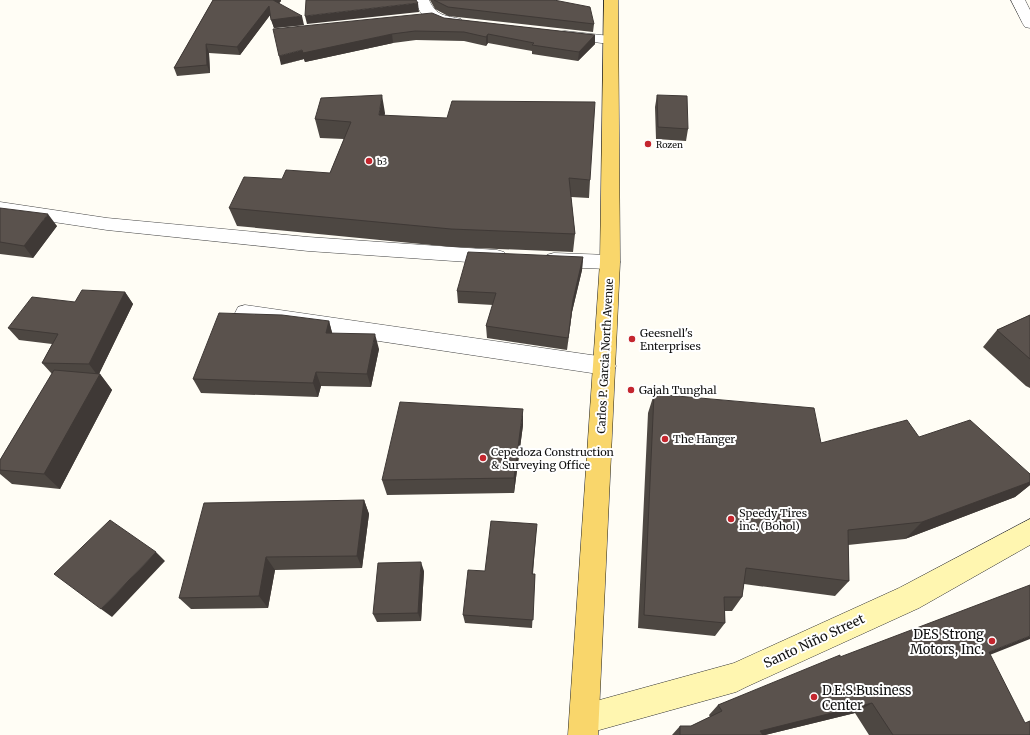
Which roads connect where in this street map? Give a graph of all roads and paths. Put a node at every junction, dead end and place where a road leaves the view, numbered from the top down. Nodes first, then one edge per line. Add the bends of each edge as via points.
1 (422, 0) edge
2 (610, 0) edge
3 (1018, 0) edge
4 (435, 16) junction
5 (419, 18) edge
6 (467, 23) edge
7 (1030, 24) edge
8 (554, 34) edge
9 (610, 40) junction
10 (0, 208) edge
11 (511, 258) edge
12 (533, 259) edge
13 (610, 262) junction
14 (245, 313) edge
15 (605, 366) junction
16 (1030, 531) edge
17 (584, 727) edge

1 - 4 street via 428,12
2 - 9 main road, Carlos P. Garcia North Avenue
3 - 7 street
4 - 5 street
4 - 6 street via 445,21
8 - 9 street
9 - 13 main road, Carlos P. Garcia North Avenue
10 - 11 street via 107,224 300,243
12 - 13 street
13 - 15 main road, Carlos P. Garcia North Avenue
14 - 15 street
15 - 17 main road, Carlos P. Garcia North Avenue
16 - 17 main road, Santo Niño Street via 909,598 736,677

